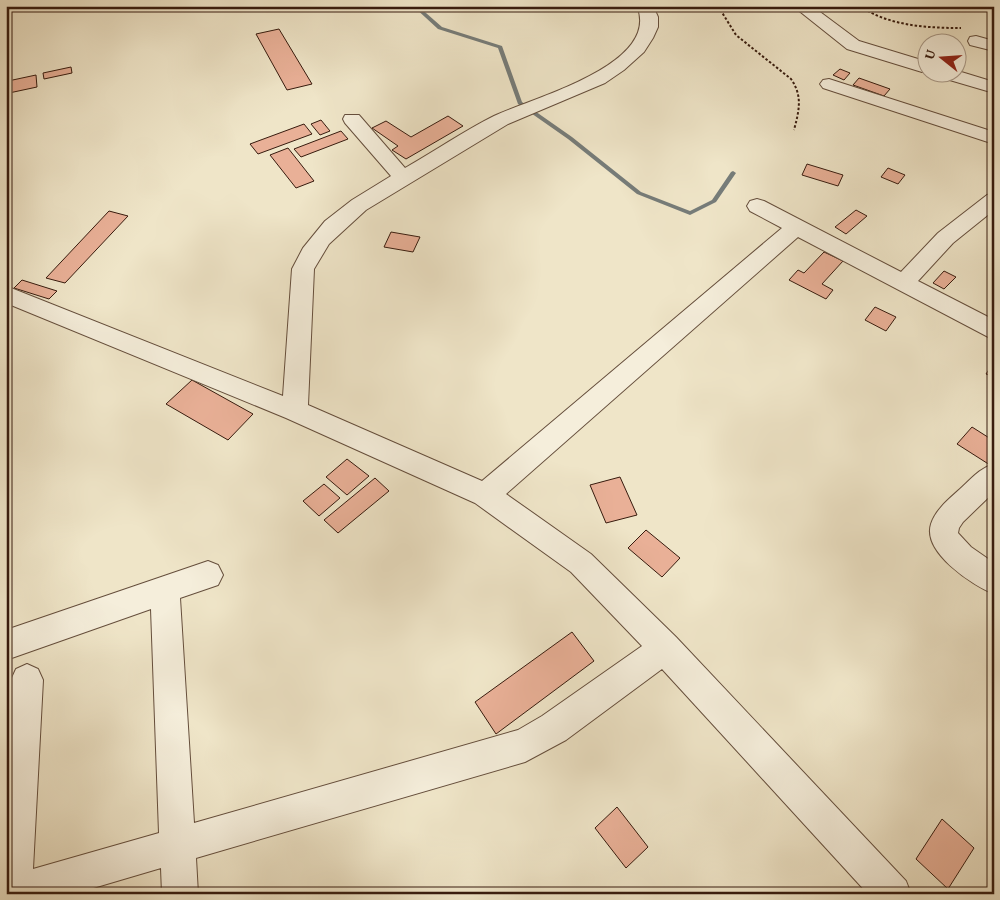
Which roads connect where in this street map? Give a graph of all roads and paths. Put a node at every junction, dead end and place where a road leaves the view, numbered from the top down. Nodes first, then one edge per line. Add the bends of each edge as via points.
1 (645, 6) edge
2 (718, 6) edge
3 (801, 6) edge
4 (860, 6) edge
5 (972, 34) joint
6 (994, 46) edge
7 (918, 65) edge
8 (968, 80) edge
9 (829, 84) dead end
10 (994, 88) edge
11 (352, 119) dead end
12 (794, 130) dead end
13 (994, 138) edge
14 (403, 178) junction
15 (994, 200) edge
16 (758, 206) dead end
17 (796, 227) junction
18 (904, 283) junction
19 (6, 294) edge
20 (994, 331) edge
21 (295, 411) junction
22 (994, 475) edge
23 (485, 495) junction
24 (208, 575) dead end
25 (994, 580) edge
26 (165, 590) junction
27 (6, 645) edge
28 (665, 648) junction
29 (27, 680) dead end
30 (179, 845) junction
31 (13, 894) edge
32 (180, 894) edge
33 (893, 894) edge

1 - 14 street via 652,24 645,37 630,55 599,79 501,120
2 - 12 path via 736,35 797,87 801,101
3 - 7 street via 853,45
4 - 5 path via 874,14 921,26
5 - 6 street
8 - 10 street
9 - 13 street
11 - 14 street
14 - 21 street via 337,220 307,259 303,269
15 - 18 street via 970,215 939,242
16 - 17 street
17 - 18 street
17 - 23 street
18 - 20 street
19 - 21 street
21 - 23 street
22 - 25 street via 949,520 944,531 953,549
23 - 28 street via 581,564
24 - 26 street
26 - 27 street
26 - 30 street
28 - 30 street via 554,728 525,745
28 - 33 street
29 - 31 street
30 - 31 street
30 - 32 street

